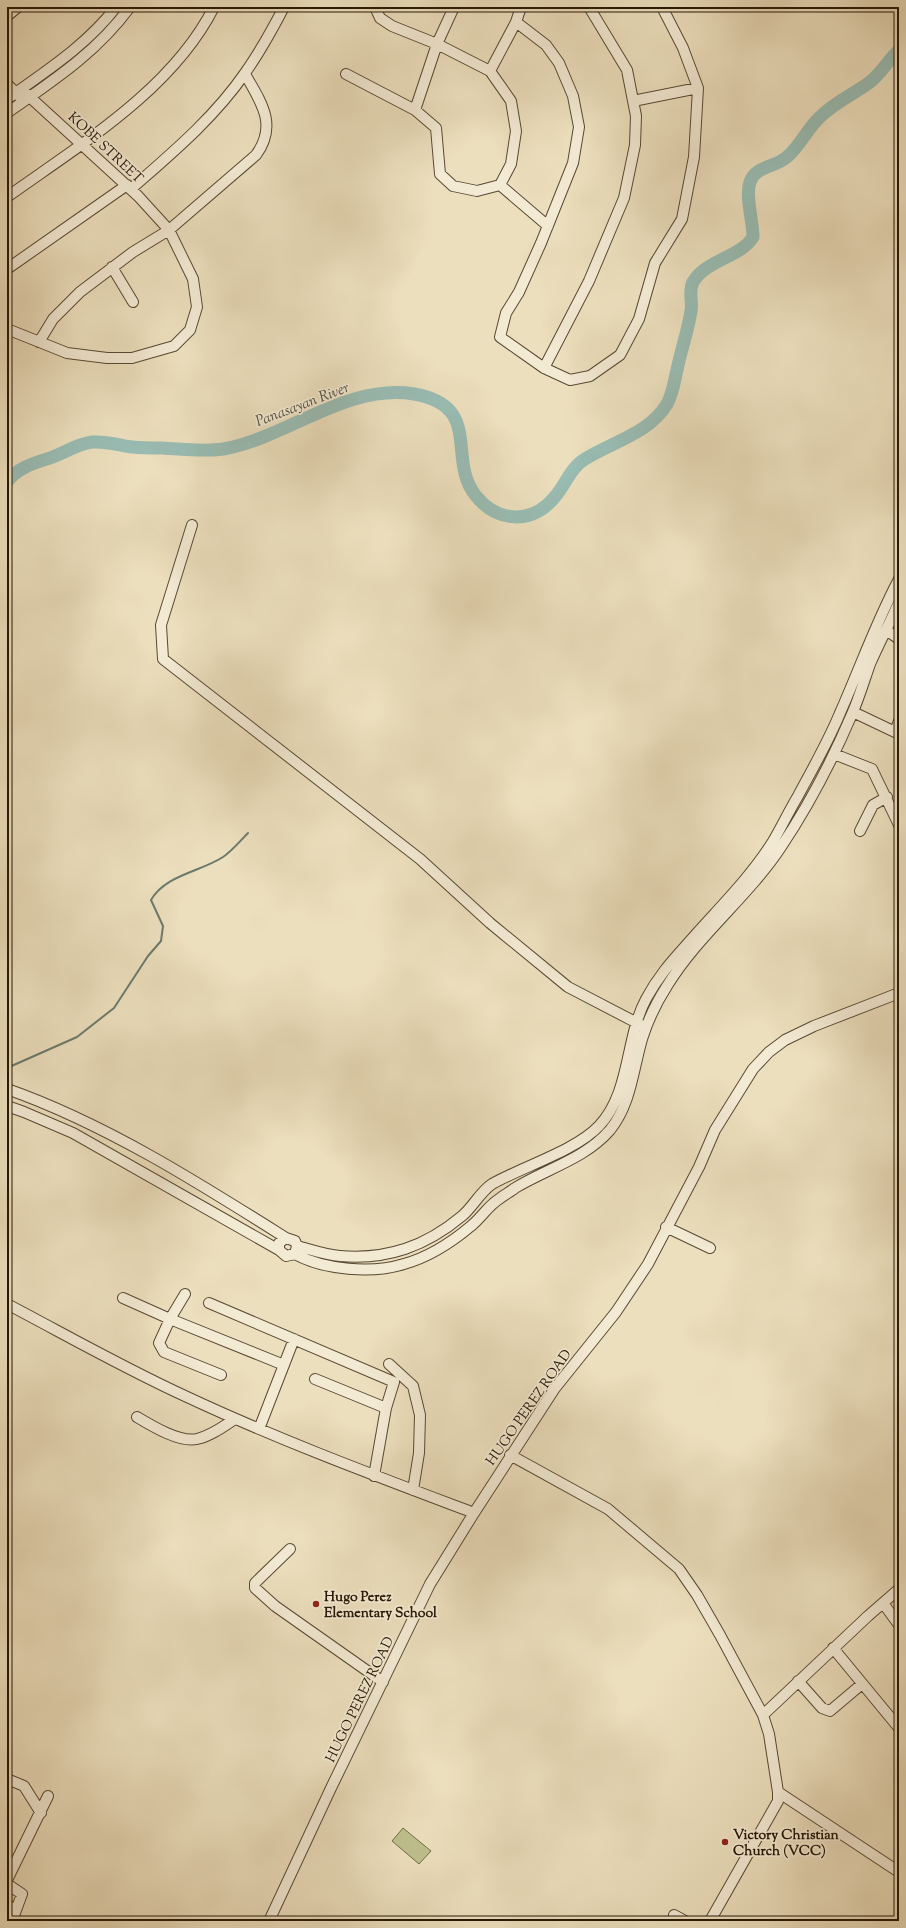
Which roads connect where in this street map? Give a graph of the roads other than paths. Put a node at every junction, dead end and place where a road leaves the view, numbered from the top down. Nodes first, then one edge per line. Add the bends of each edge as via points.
1 (18, 7) edge
2 (116, 7) edge
3 (130, 7) edge
4 (214, 7) edge
5 (284, 7) edge
6 (375, 7) edge
7 (454, 7) edge
8 (521, 7) edge
9 (589, 7) edge
10 (664, 8) edge
11 (7, 16) edge
12 (516, 22) junction
13 (437, 44) junction
14 (490, 71) junction
15 (245, 74) junction
16 (346, 74) dead end
17 (7, 84) edge
18 (698, 88) junction
19 (19, 91) junction
20 (7, 99) edge
21 (27, 99) junction
22 (633, 101) junction
23 (416, 110) junction
24 (7, 113) edge
25 (82, 143) junction
26 (500, 185) junction
27 (129, 187) junction
28 (7, 197) edge
29 (548, 226) junction
30 (169, 230) junction
31 (112, 268) junction
32 (7, 269) edge
33 (133, 302) dead end
34 (7, 329) edge
35 (39, 342) junction
36 (544, 368) junction
37 (192, 525) dead end
38 (899, 579) edge
39 (899, 602) edge
40 (886, 630) junction
41 (899, 639) edge
42 (853, 712) junction
43 (899, 720) edge
44 (834, 754) junction
45 (887, 797) junction
46 (899, 825) edge
47 (860, 831) dead end
48 (899, 993) edge
49 (636, 1023) junction
50 (646, 1026) junction
51 (7, 1089) edge
52 (7, 1106) edge
53 (604, 1129) junction
54 (666, 1227) junction
55 (286, 1238) junction
56 (710, 1248) dead end
57 (279, 1250) junction
58 (296, 1250) junction
59 (185, 1294) dead end
60 (123, 1298) dead end
61 (209, 1303) dead end
62 (7, 1304) edge
63 (170, 1319) junction
64 (294, 1339) junction
65 (389, 1364) dead end
66 (284, 1365) junction
67 (221, 1375) dead end
68 (315, 1379) dead end
69 (386, 1408) junction
70 (137, 1417) dead end
71 (235, 1419) junction
72 (259, 1429) junction
73 (510, 1455) junction
74 (374, 1476) junction
75 (413, 1490) junction
76 (474, 1513) junction
77 (290, 1549) dead end
78 (899, 1589) edge
79 (882, 1603) junction
80 (899, 1625) edge
81 (833, 1648) junction
82 (798, 1681) junction
83 (383, 1682) junction
84 (862, 1684) junction
85 (762, 1715) junction
86 (899, 1728) edge
87 (7, 1779) edge
88 (778, 1792) junction
89 (48, 1796) dead end
90 (41, 1812) junction
91 (899, 1872) edge
92 (7, 1880) edge
93 (7, 1884) edge
94 (11, 1907) edge
95 (674, 1915) dead end
96 (899, 1919) edge
97 (12, 1921) edge
98 (269, 1921) edge
99 (685, 1921) edge
100 (710, 1921) edge
101 (897, 1921) edge

1 - 11 street
2 - 19 street via 86,40 58,64
3 - 21 street via 94,48 67,72
4 - 25 street via 180,58 144,96
5 - 15 street
6 - 13 street via 380,18 392,26
7 - 13 street
8 - 12 street
9 - 22 street via 627,70
10 - 18 street
12 - 14 street
12 - 29 street via 546,45 559,63 573,96 579,127 573,163
13 - 14 street
13 - 23 street
14 - 26 street via 511,101 516,131 511,164
15 - 27 street via 189,138
15 - 30 street via 261,103 267,124 262,146
16 - 23 street
17 - 19 street, KOBE STREET
18 - 22 street
18 - 36 street via 694,157 682,219 655,263 640,319 620,355 590,376 570,380
19 - 20 street
19 - 21 street, KOBE STREET
21 - 24 street
21 - 25 street, KOBE STREET
22 - 36 street via 636,116 635,145 624,198 589,281
23 - 26 street via 436,128 440,174 453,186 477,191
25 - 27 street, KOBE STREET
25 - 28 street
26 - 29 street
27 - 30 street, KOBE STREET
27 - 32 street
29 - 36 street via 519,292 506,313 500,336
30 - 31 street
30 - 35 street, KOBE STREET via 193,279 197,307 190,330 174,346 132,358 107,358 67,353
31 - 33 street
31 - 35 street via 67,304 53,319
34 - 35 street, KOBE STREET
37 - 49 street via 161,625 163,659 420,859 490,923 568,987
38 - 49 street via 878,621 825,746 772,842 753,869 675,956 652,990
39 - 40 street
40 - 41 street
40 - 42 street
42 - 43 street via 895,732
42 - 44 street
44 - 45 street via 872,769
44 - 50 street via 815,792 780,849 734,906 700,942 668,984
45 - 46 street
45 - 47 street via 873,805
48 - 54 street, HUGO PEREZ ROAD via 814,1026 785,1040 769,1052 753,1069 715,1130 699,1167
49 - 50 street
49 - 53 street via 621,1084
50 - 53 street via 624,1105 616,1122
51 - 55 street via 79,1119 147,1155
52 - 57 street via 73,1134
53 - 58 street via 489,1186 464,1214 437,1236 401,1251 365,1257
53 - 58 street via 585,1151 531,1178 498,1199 473,1225 441,1248 404,1264 377,1269 338,1268 310,1261
54 - 56 street
54 - 73 street, HUGO PEREZ ROAD via 648,1264 616,1312 555,1388
55 - 57 street via 279,1243
55 - 58 street via 295,1241
57 - 58 street via 286,1256
59 - 63 street
60 - 63 street
61 - 64 street
62 - 71 street via 158,1383
63 - 66 street
63 - 67 street via 158,1343 164,1352
64 - 66 street
64 - 69 street via 394,1382
65 - 75 street via 412,1386 420,1415 419,1453
66 - 72 street
68 - 69 street
69 - 74 street
70 - 71 street via 154,1427 183,1438 197,1439
71 - 72 street
72 - 74 street
73 - 76 street, HUGO PEREZ ROAD
73 - 85 street via 608,1509 679,1570 720,1635
74 - 75 street
75 - 76 street
76 - 83 street, HUGO PEREZ ROAD via 430,1584
77 - 83 street via 255,1584 255,1588 275,1606
78 - 79 street
79 - 80 street
79 - 81 street
81 - 82 street
81 - 84 street
82 - 84 street via 822,1708 830,1711
82 - 85 street
83 - 98 street, HUGO PEREZ ROAD
84 - 86 street
85 - 88 street via 769,1734
87 - 90 street via 24,1786
88 - 91 street
88 - 100 street via 778,1801
89 - 90 street
90 - 92 street
93 - 94 street via 22,1894
94 - 97 street
95 - 99 street
96 - 101 street

